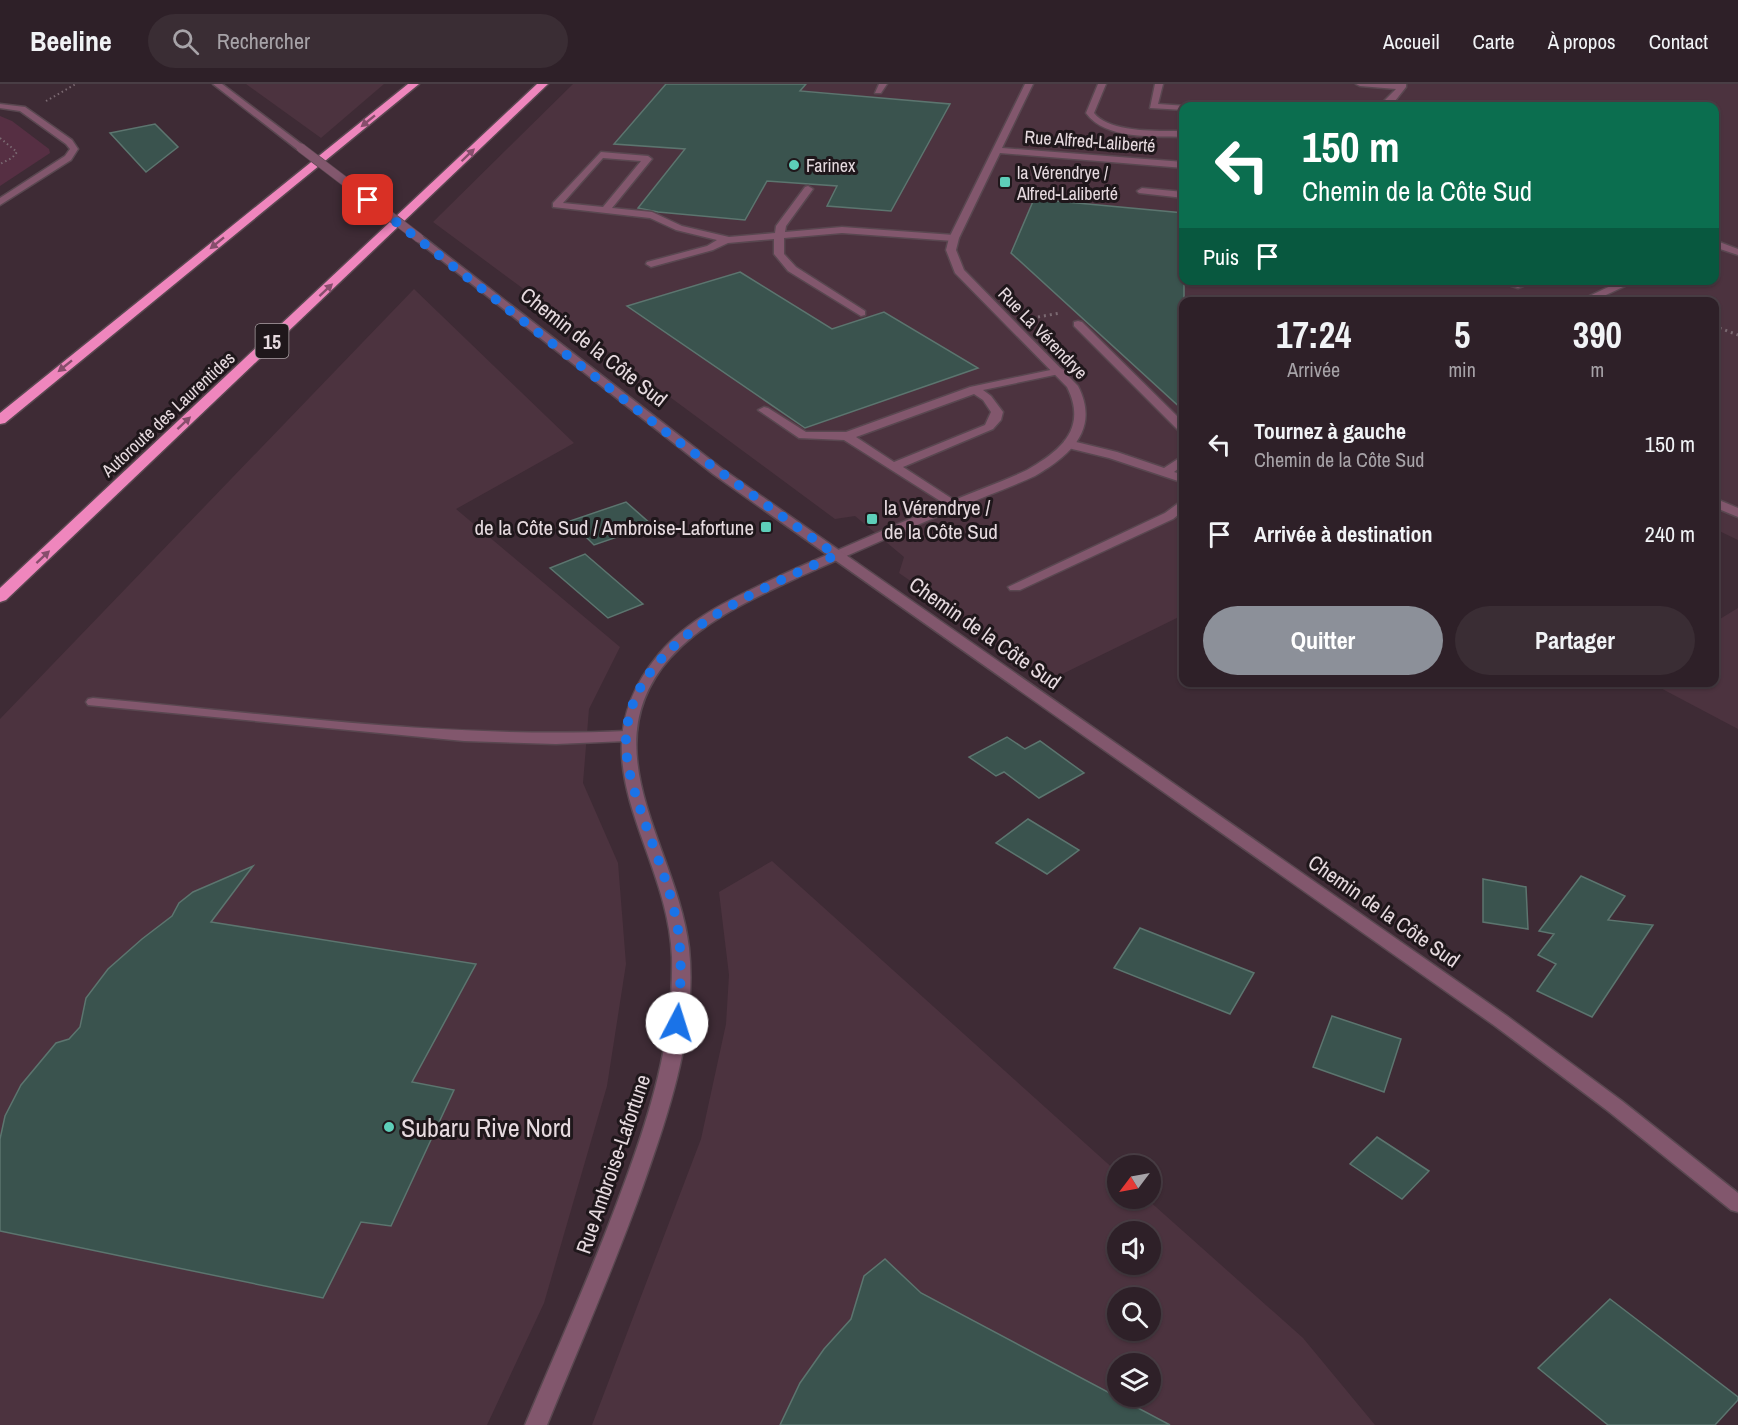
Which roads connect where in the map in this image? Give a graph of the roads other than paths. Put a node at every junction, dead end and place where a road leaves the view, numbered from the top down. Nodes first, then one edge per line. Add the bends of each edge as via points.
1 (217, 84) edge
2 (414, 84) edge
3 (543, 84) edge
4 (1029, 84) edge
5 (1102, 84) edge
6 (1159, 84) edge
7 (1360, 84) edge
8 (1402, 86) edge
9 (1388, 102) edge
10 (0, 106) edge
11 (1179, 108) edge
12 (1179, 134) edge
13 (995, 150) junction
14 (1179, 165) edge
15 (808, 189) dead end
16 (1142, 191) dead end
17 (1179, 195) edge
18 (0, 202) edge
19 (606, 209) junction
20 (779, 237) junction
21 (954, 238) junction
22 (725, 240) junction
23 (1719, 246) edge
24 (1738, 252) edge
25 (651, 264) dead end
26 (1621, 285) edge
27 (1593, 297) edge
28 (861, 313) dead end
29 (1078, 324) dead end
30 (1060, 372) junction
31 (974, 389) junction
32 (764, 410) dead end
33 (0, 420) edge
34 (1179, 424) edge
35 (847, 436) junction
36 (1068, 444) junction
37 (1179, 462) edge
38 (894, 466) junction
39 (1165, 473) junction
40 (1179, 477) edge
41 (1719, 504) edge
42 (953, 506) junction
43 (1179, 507) edge
44 (1738, 513) edge
45 (836, 555) junction
46 (1015, 587) dead end
47 (0, 597) edge
48 (93, 702) dead end
49 (626, 736) junction
50 (1738, 1204) edge
51 (536, 1425) edge

1 - 45 street, Chemin de la Côte Sud, bridge via 684,447
2 -> 33 highway
47 -> 3 highway, Autoroute des Laurentides / 15
4 - 13 street
5 - 12 street via 1090,113 1093,120 1118,129
6 - 11 street via 1153,106
7 - 8 street
8 - 9 street
10 - 18 street via 22,109 74,149 68,158
13 - 14 street, Rue Alfred-Laliberté
13 - 21 street
15 - 20 street via 781,226
16 - 17 street
19 - 19 street via 641,168 648,159 601,155 556,205
19 - 22 street via 652,215 689,232
20 - 21 street via 864,230
20 - 22 street
20 - 28 street via 779,254 792,269
21 - 30 street, Rue La Vérendrye via 951,250 959,271
22 - 25 street
23 - 24 street
26 - 27 street
29 - 34 street
30 - 31 street
30 - 36 street, Rue La Vérendrye via 1079,398 1082,411 1081,424
31 - 35 street
31 - 38 street via 997,412 989,427
32 - 35 street via 803,436
35 - 38 street
36 - 39 street
36 - 42 street, Rue La Vérendrye via 1041,466
37 - 39 street
38 - 42 street
39 - 40 street
41 - 44 street
42 - 45 street, Rue La Vérendrye
43 - 46 street via 1169,516
45 - 49 street, Rue Ambroise-Lafortune via 723,610 675,645 651,672 635,699
45 - 50 street, Chemin de la Côte Sud via 1520,1035
48 - 49 street via 464,736
49 - 51 street, Rue Ambroise-Lafortune via 631,782 677,921 681,950 675,1040 665,1089 640,1167

